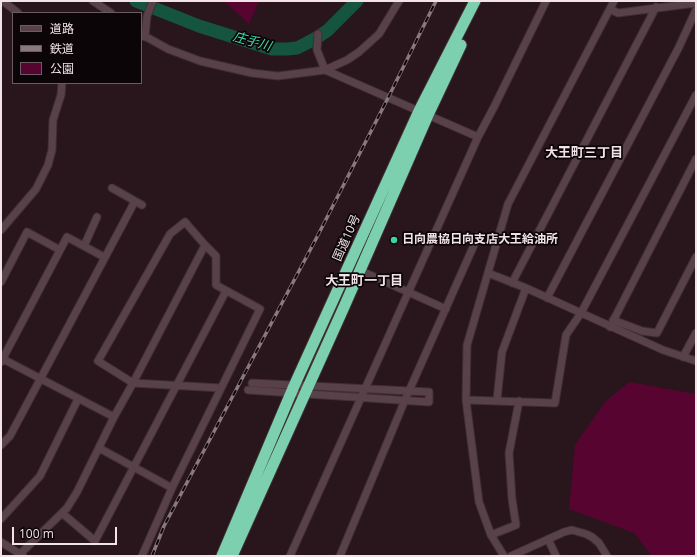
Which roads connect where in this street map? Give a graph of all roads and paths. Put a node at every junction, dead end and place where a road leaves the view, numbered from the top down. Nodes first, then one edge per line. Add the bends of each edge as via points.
1 (3, 1) edge
2 (93, 1) edge
3 (153, 1) edge
4 (399, 1) edge
5 (475, 1) edge
6 (482, 1) edge
7 (546, 1) edge
8 (614, 1) edge
9 (696, 3) edge
10 (656, 7) junction
11 (610, 9) junction
12 (696, 10) edge
13 (17, 12) edge
14 (110, 12) edge
15 (318, 34) dead end
16 (143, 35) edge
17 (325, 70) junction
18 (62, 84) edge
19 (696, 95) edge
20 (423, 113) junction
21 (478, 137) junction
22 (696, 158) edge
23 (112, 188) dead end
24 (135, 202) junction
25 (142, 205) dead end
26 (97, 218) dead end
27 (1, 230) edge
28 (478, 236) dead end
29 (205, 245) junction
30 (84, 246) junction
31 (60, 250) junction
32 (104, 257) junction
33 (696, 258) edge
34 (359, 270) junction
35 (488, 273) junction
36 (1, 282) edge
37 (512, 283) junction
38 (526, 288) junction
39 (226, 291) junction
40 (408, 292) junction
41 (547, 298) junction
42 (446, 309) junction
43 (580, 313) junction
44 (611, 323) junction
45 (696, 333) edge
46 (683, 357) junction
47 (2, 360) edge
48 (696, 361) edge
49 (39, 379) junction
50 (133, 383) junction
51 (252, 383) dead end
52 (177, 385) junction
53 (221, 388) junction
54 (293, 389) junction
55 (364, 389) junction
56 (248, 390) dead end
57 (307, 390) junction
58 (409, 391) junction
59 (361, 397) junction
60 (78, 399) junction
61 (405, 400) junction
62 (466, 400) junction
63 (497, 400) junction
64 (519, 401) junction
65 (114, 417) junction
66 (1, 445) edge
67 (99, 448) junction
68 (134, 468) junction
69 (172, 488) junction
70 (62, 513) junction
71 (1, 519) edge
72 (491, 535) junction
73 (548, 539) junction
74 (1, 542) edge
75 (20, 555) edge
76 (142, 556) edge
77 (222, 556) edge
78 (232, 556) edge
79 (290, 556) edge
80 (340, 556) edge
81 (504, 556) edge
82 (511, 556) edge
83 (556, 556) edge
84 (607, 556) edge

1 - 13 street
2 - 14 street
3 - 16 street
4 - 17 street via 379,34 360,52
5 - 20 highway, 国道10号
6 - 20 highway, 国道10号
7 - 21 street
8 - 11 street
9 - 10 street
10 - 11 street via 618,13
10 - 37 street
11 - 35 street via 508,204
12 - 41 street via 672,61
15 - 17 street via 318,50
16 - 17 street via 168,49 200,61 252,73 278,76
17 - 20 street
18 - 27 street via 53,120 52,150 48,165 36,189
19 - 43 street
20 - 21 street
20 - 34 highway, 国道10号
20 - 54 highway, 国道10号
21 - 40 street
22 - 44 street
23 - 24 street
24 - 25 street
24 - 32 street
26 - 30 street
28 - 42 street
29 - 39 street via 216,256 216,285
29 - 50 street
29 - 50 street via 185,222 170,234 98,361
30 - 31 street via 67,237
30 - 32 street
31 - 36 street via 27,232
31 - 47 street
32 - 49 street
33 - 44 street via 657,333
34 - 40 street
34 - 57 highway, 国道10号
35 - 37 street
35 - 62 street via 467,345
37 - 38 street
38 - 41 street
38 - 63 street via 502,352
39 - 52 street
39 - 53 street via 260,309
40 - 42 street
40 - 55 street
41 - 43 street
42 - 58 street
43 - 44 street
43 - 64 street via 566,335 555,403
44 - 46 street via 663,350
45 - 46 street
46 - 48 street
47 - 49 street
49 - 60 street
49 - 66 street via 10,436
50 - 52 street
50 - 65 street
51 - 54 street
52 - 53 street
52 - 68 street
53 - 69 street
54 - 56 street
54 - 57 street
54 - 77 highway, 国道10号
55 - 57 street
55 - 58 street
55 - 59 street
57 - 59 street
57 - 78 highway, 国道10号
58 - 61 street
58 - 61 street via 429,392 429,402
59 - 61 street
59 - 79 street
60 - 65 street
60 - 71 street via 40,476
61 - 80 street
62 - 63 street
62 - 72 street via 479,502
63 - 64 street
64 - 72 street via 509,453 516,525
65 - 67 street
67 - 68 street
67 - 70 street via 77,492
68 - 69 street
68 - 70 street via 95,541
69 - 76 street
70 - 75 street
72 - 81 street
73 - 82 street
73 - 83 street
73 - 84 street via 564,532 579,531 592,537
74 - 75 street

